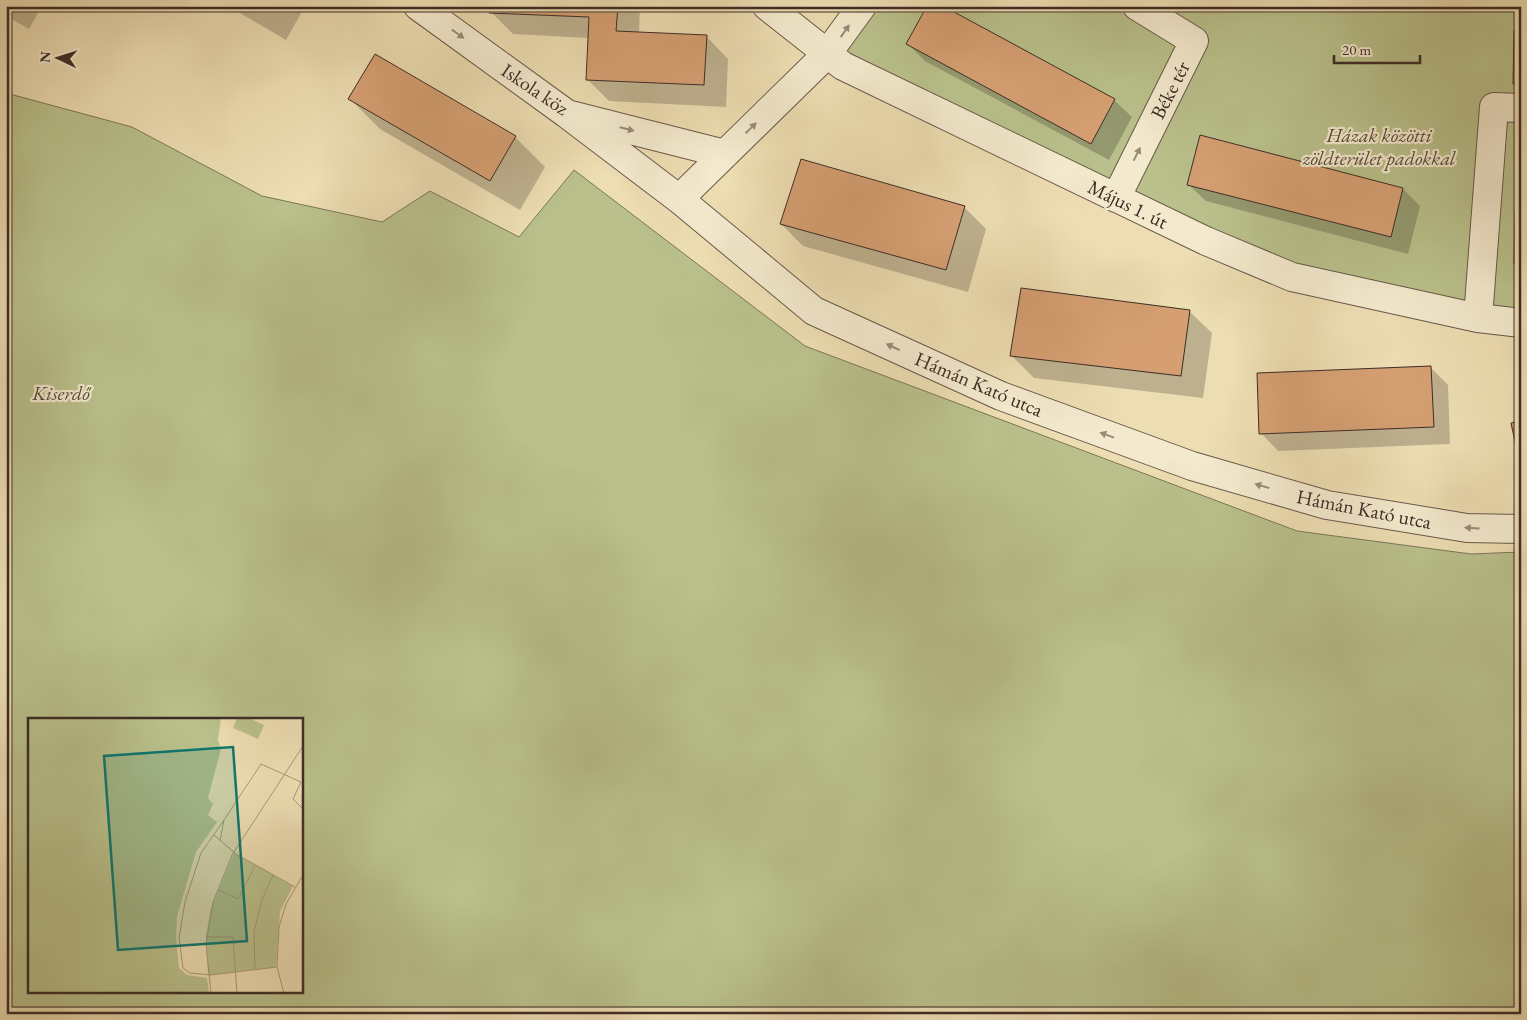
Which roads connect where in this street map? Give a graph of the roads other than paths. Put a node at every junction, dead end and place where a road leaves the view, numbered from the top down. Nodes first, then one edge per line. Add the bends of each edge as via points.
1 (418, 6) edge
2 (767, 6) edge
3 (862, 6) edge
4 (1137, 6) edge
5 (827, 54) junction
6 (1521, 108) edge
7 (567, 114) junction
8 (725, 154) junction
9 (1116, 198) junction
10 (679, 199) junction
11 (1478, 318) junction
12 (1521, 322) edge
13 (1521, 529) edge

1 -> 7 street, Iskola köz
2 - 5 street, Május 1. út
5 -> 3 street
9 -> 4 street, Béke tér via 1194,41
8 -> 5 street
5 - 9 street, Május 1. út via 843,66
6 - 11 street via 1494,107
7 -> 8 street, Iskola köz
7 - 10 street, Hámán Kató utca
8 - 10 street
9 - 11 street, Május 1. út via 1206,242 1292,276
13 -> 10 street, Hámán Kató utca via 1467,528 1328,505 1192,466 1001,396 814,311
11 - 12 street, Május 1. út

